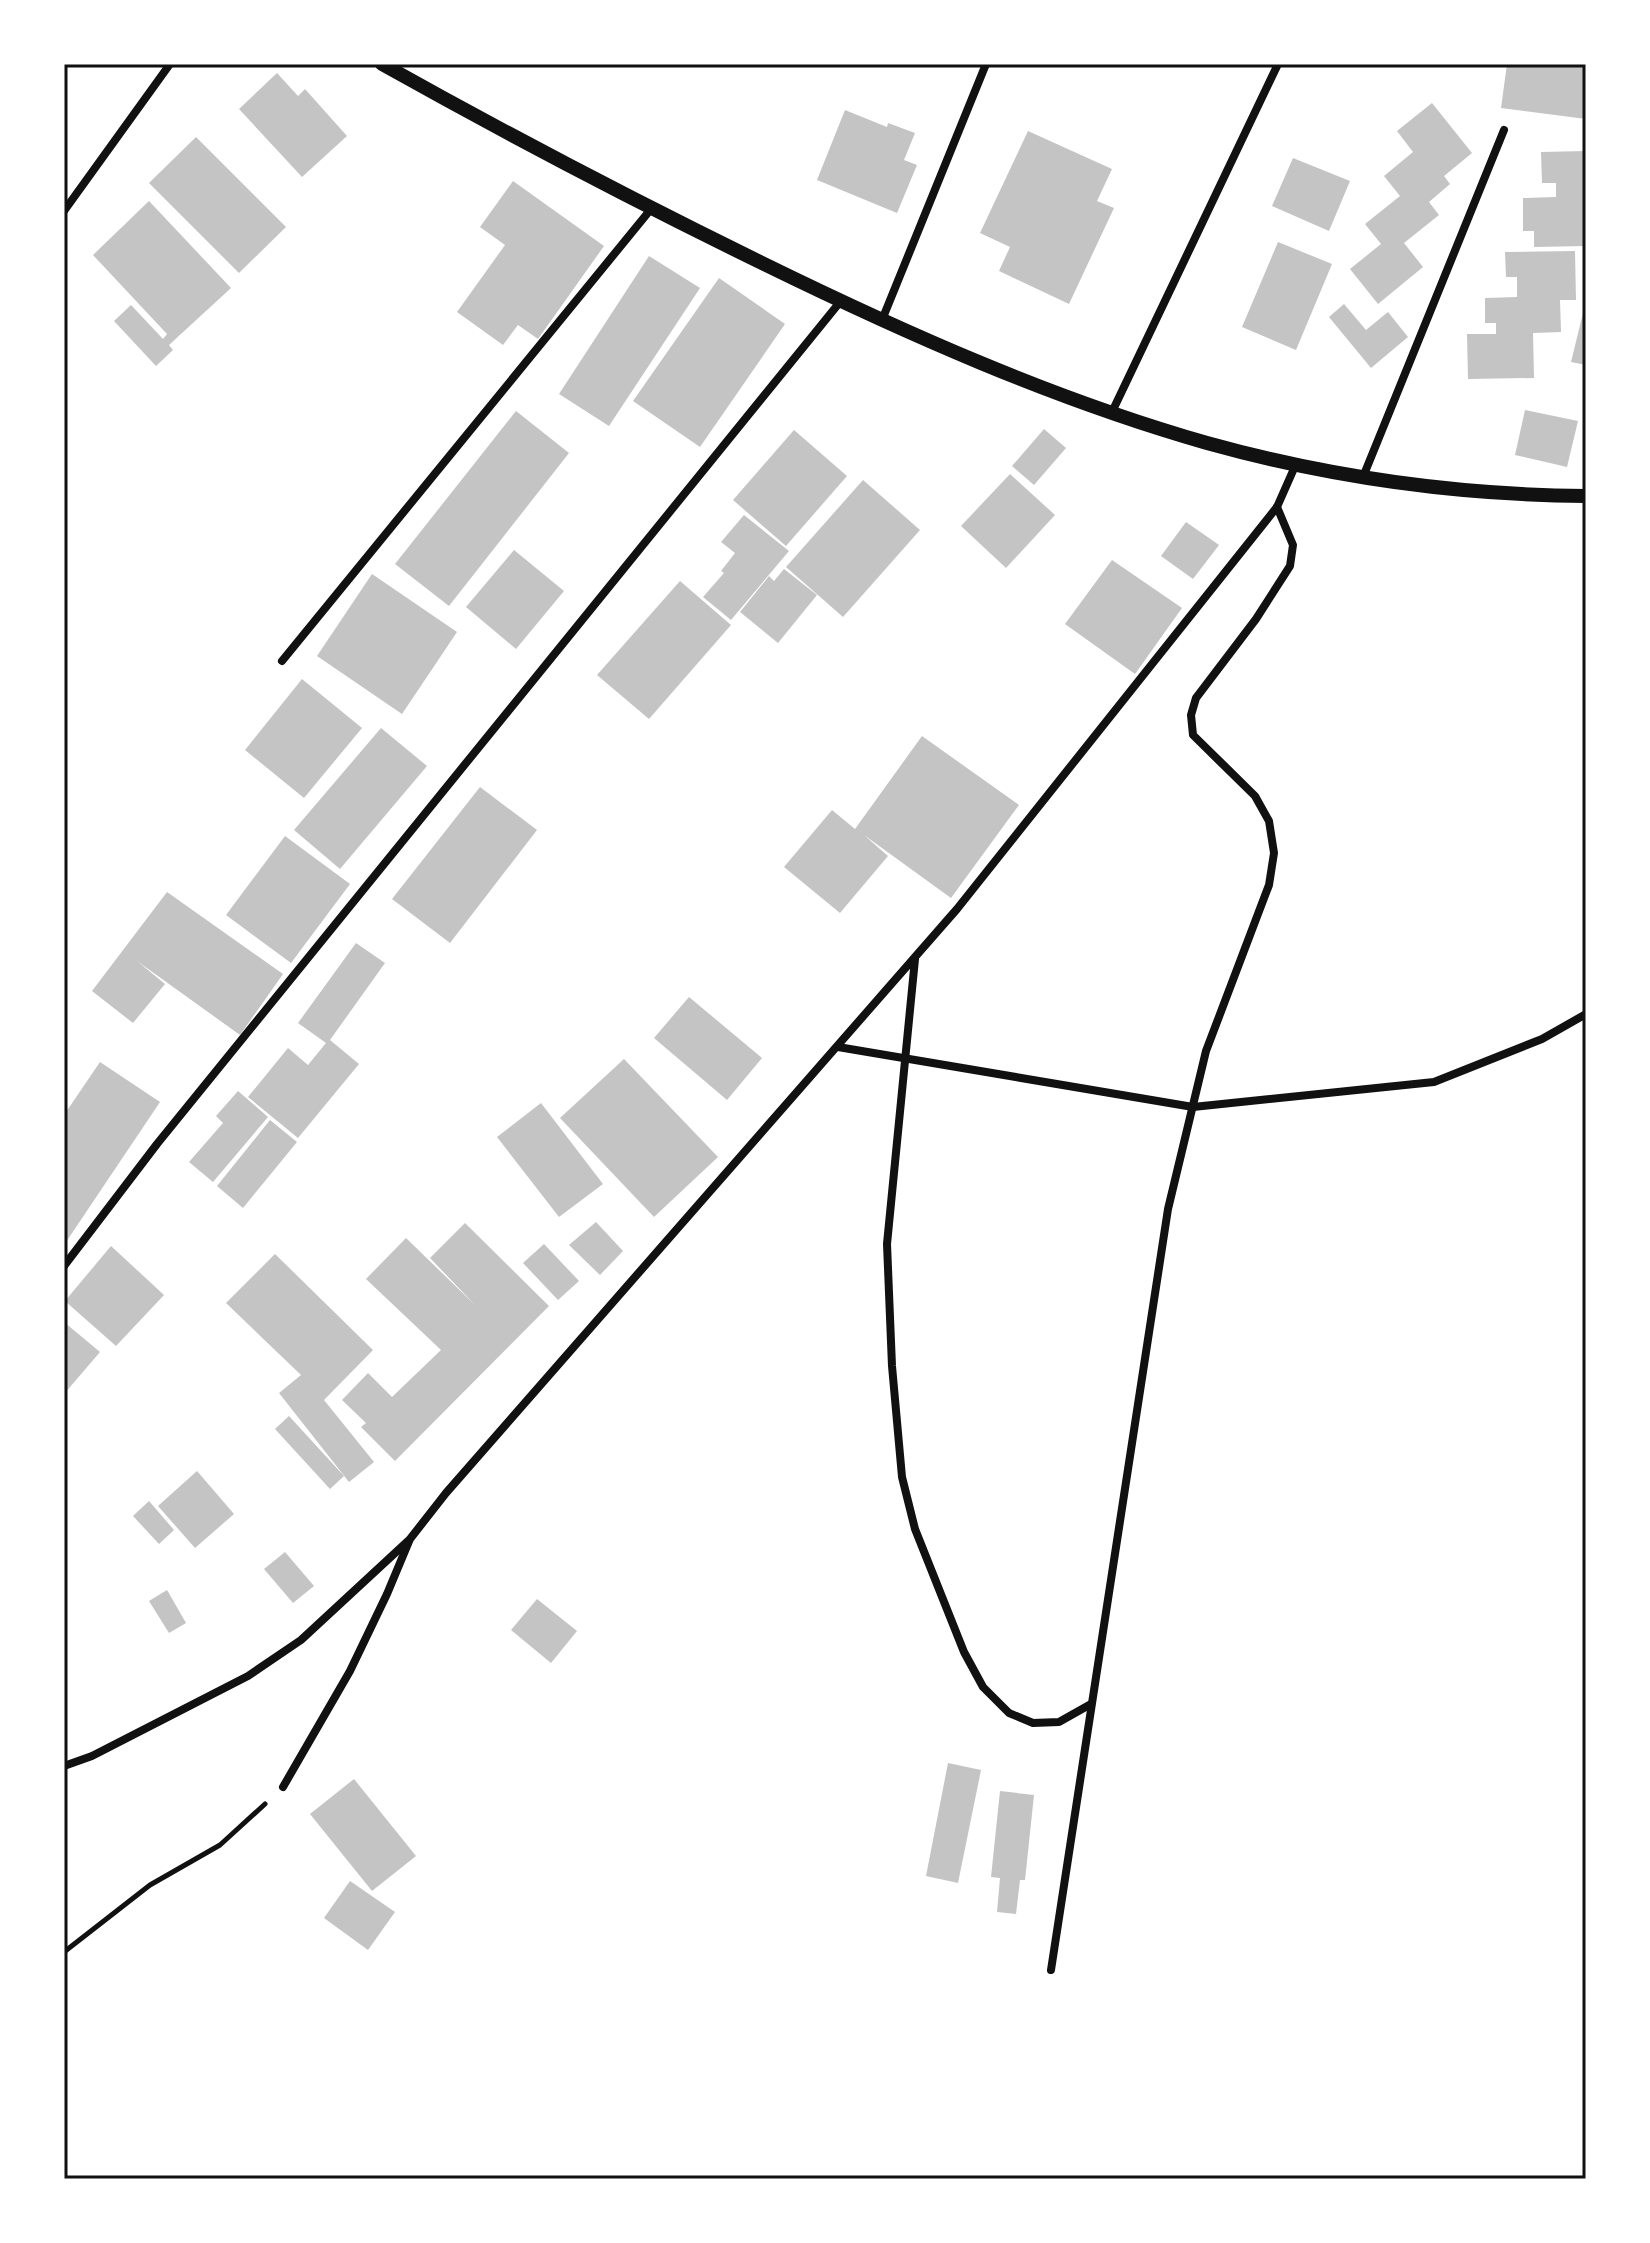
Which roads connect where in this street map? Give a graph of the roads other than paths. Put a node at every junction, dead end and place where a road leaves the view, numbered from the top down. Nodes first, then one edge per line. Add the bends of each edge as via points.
1 (170, 64) edge
2 (382, 64) edge
3 (986, 64) edge
4 (1278, 64) edge
5 (1504, 130) dead end
6 (651, 209) junction
7 (64, 211) edge
8 (840, 302) junction
9 (882, 320) junction
10 (1112, 412) junction
11 (1296, 464) junction
12 (1363, 477) junction
13 (1586, 496) edge
14 (1277, 507) junction
15 (282, 661) dead end
16 (915, 958) junction
17 (1586, 1014) edge
18 (838, 1047) junction
19 (905, 1057) junction
20 (1193, 1107) junction
21 (64, 1266) edge
22 (410, 1539) junction
23 (1091, 1704) junction
24 (64, 1766) edge
25 (283, 1787) road end
26 (1051, 1970) dead end

1 - 7 street
2 - 6 street
3 - 9 street
4 - 10 street
5 - 12 street
6 - 8 street
6 - 15 street
8 - 9 street
8 - 21 street via 157,1144
9 - 10 street
10 - 11 street
11 - 12 street
11 - 14 street
12 - 13 street
14 - 16 street
14 - 20 street via 1293,545 1290,566 1196,698 1191,715 1193,735 1255,796 1269,821 1274,853 1269,885 1206,1051
16 - 18 street
16 - 19 street
17 - 20 street via 1542,1039 1434,1082
18 - 19 street
18 - 22 street
19 - 20 street
19 - 23 street via 887,1244 902,1477 915,1529 964,1652 983,1687 1009,1713 1033,1723 1059,1722
20 - 23 street via 1168,1209
22 - 24 street via 301,1640 248,1676
22 - 25 street via 350,1671
23 - 26 street

